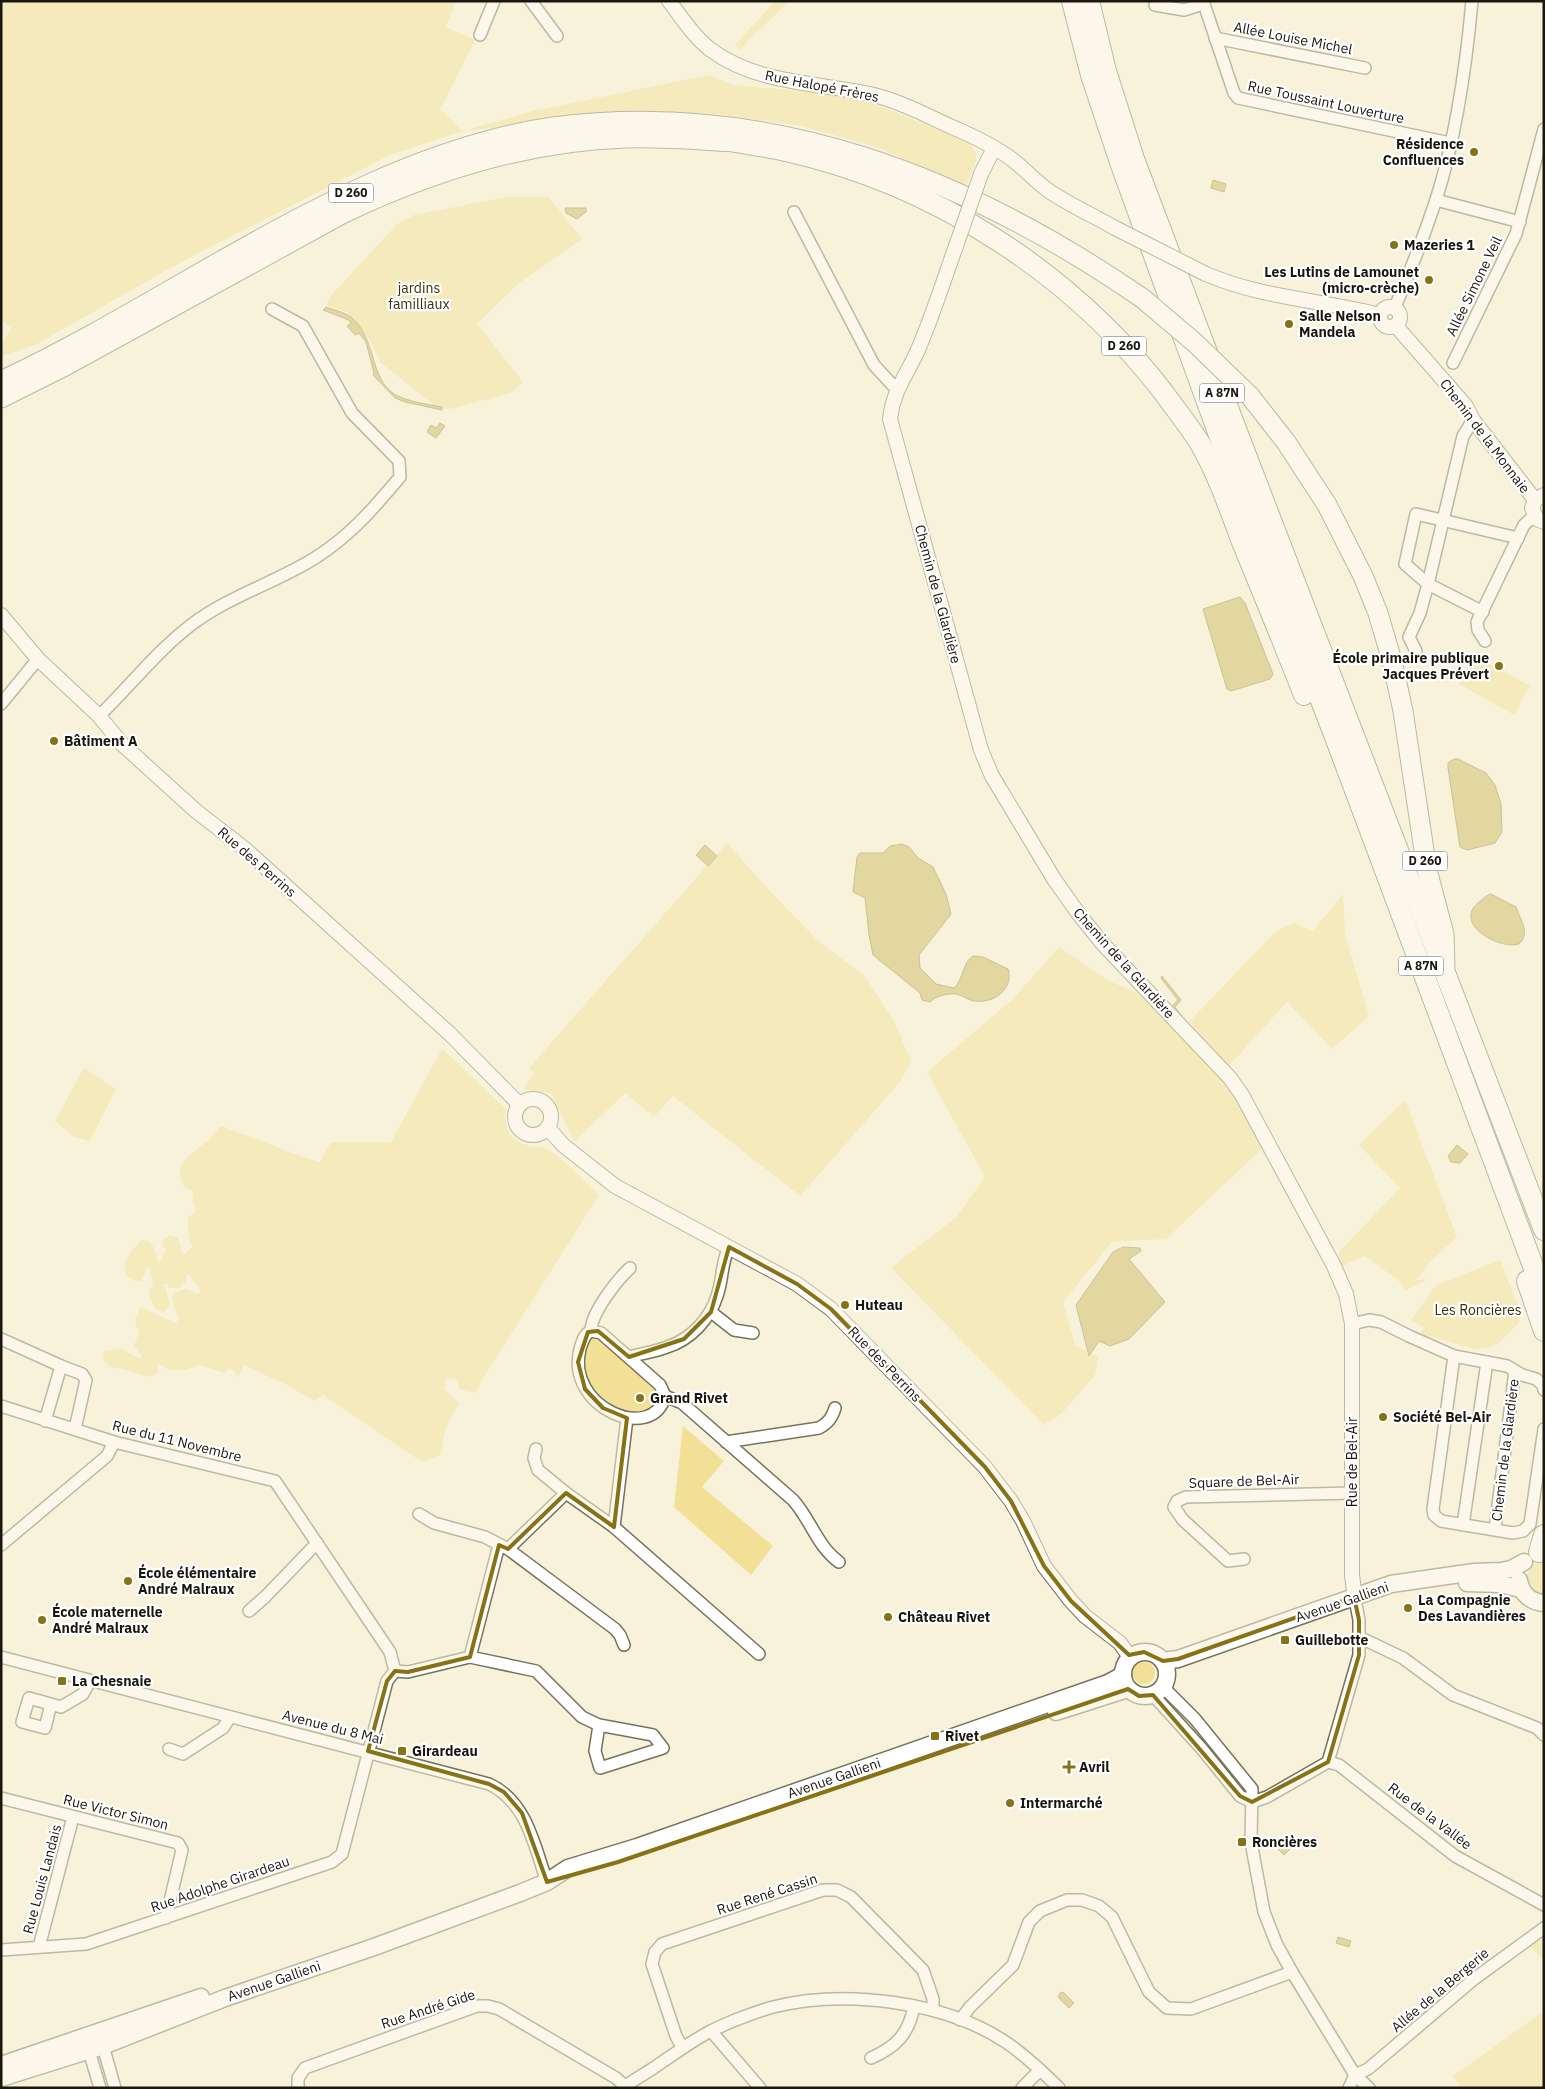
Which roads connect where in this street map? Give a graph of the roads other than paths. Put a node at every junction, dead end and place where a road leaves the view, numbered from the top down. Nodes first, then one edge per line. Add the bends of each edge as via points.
1 (494, 1) edge
2 (531, 1) edge
3 (1072, 1) edge
4 (1089, 1) edge
5 (1472, 1) edge
6 (673, 3) edge
7 (1203, 3) edge
8 (1155, 5) dead end
9 (480, 35) dead end
10 (557, 36) dead end
11 (1216, 38) junction
12 (1364, 68) dead end
13 (1544, 129) edge
14 (736, 142) joint
15 (1450, 143) junction
16 (994, 148) junction
17 (1436, 200) junction
18 (794, 212) dead end
19 (1520, 222) junction
20 (1395, 307) junction
21 (272, 309) dead end
22 (1380, 315) junction
23 (1396, 326) junction
24 (1453, 364) dead end
25 (1, 381) edge
26 (896, 390) junction
27 (1, 398) edge
28 (1473, 420) junction
29 (1539, 498) edge
30 (1539, 519) edge
31 (1443, 520) junction
32 (1518, 538) junction
33 (1428, 584) junction
34 (1483, 612) junction
35 (1, 615) edge
36 (1485, 641) dead end
37 (1416, 651) dead end
38 (38, 659) junction
39 (1, 704) edge
40 (99, 716) junction
41 (1334, 737) junction
42 (1445, 970) junction
43 (519, 1104) junction
44 (548, 1128) junction
45 (1507, 1195) junction
46 (1544, 1230) edge
47 (729, 1247) junction
48 (630, 1268) dead end
49 (1544, 1295) edge
50 (711, 1312) junction
51 (1352, 1324) junction
52 (591, 1330) junction
53 (1543, 1330) edge
54 (753, 1333) dead end
55 (1, 1339) edge
56 (1454, 1356) junction
57 (629, 1357) junction
58 (1487, 1362) junction
59 (61, 1366) junction
60 (1515, 1371) junction
61 (1544, 1390) edge
62 (665, 1396) junction
63 (1, 1406) edge
64 (836, 1408) dead end
65 (628, 1418) junction
66 (45, 1420) junction
67 (75, 1429) junction
68 (1544, 1429) edge
69 (114, 1442) junction
70 (726, 1442) junction
71 (536, 1449) dead end
72 (566, 1493) junction
73 (1352, 1493) junction
74 (419, 1514) dead end
75 (1464, 1525) junction
76 (614, 1527) junction
77 (1495, 1529) junction
78 (317, 1543) junction
79 (1, 1545) edge
80 (504, 1547) junction
81 (1537, 1550) edge
82 (1244, 1559) dead end
83 (839, 1562) dead end
84 (1521, 1589) junction
85 (1355, 1600) junction
86 (1544, 1603) edge
87 (249, 1611) dead end
88 (1359, 1637) junction
89 (624, 1645) dead end
90 (759, 1654) dead end
91 (1, 1657) edge
92 (470, 1657) junction
93 (1130, 1657) junction
94 (395, 1671) junction
95 (1162, 1679) junction
96 (90, 1681) junction
97 (1125, 1682) junction
98 (51, 1704) dead end
99 (230, 1717) junction
100 (599, 1725) junction
101 (1544, 1735) edge
102 (170, 1749) dead end
103 (368, 1751) junction
104 (1328, 1762) junction
105 (1, 1798) edge
106 (1252, 1802) junction
107 (73, 1818) junction
108 (547, 1882) junction
109 (1544, 1905) edge
110 (166, 1918) junction
111 (1544, 1928) edge
112 (39, 1948) junction
113 (1, 1950) edge
114 (1292, 1972) junction
115 (914, 2006) junction
116 (933, 2009) junction
117 (960, 2020) junction
118 (711, 2031) junction
119 (94, 2041) junction
120 (682, 2048) junction
121 (871, 2058) dead end
122 (1, 2066) edge
123 (1040, 2070) junction
124 (1355, 2075) junction
125 (1, 2078) edge
126 (624, 2087) edge
127 (100, 2088) edge
128 (115, 2088) edge
129 (298, 2088) edge
130 (760, 2088) edge
131 (1022, 2088) edge
132 (1059, 2088) edge
133 (1349, 2088) edge
134 (1369, 2088) edge

1 - 9 street
2 - 10 street
3 - 41 highway, A 87N via 1091,75 1121,165
4 - 42 highway, A 87N via 1106,71 1134,158
5 - 15 street via 1462,83
6 - 16 street, Rue Halopé Frères via 696,36 728,61 784,81 876,96
7 - 8 street via 1184,10
7 - 11 street, Rue Toussaint Louverture
11 - 12 street, Allée Louise Michel
11 - 15 street, Rue Toussaint Louverture via 1238,98
13 - 19 street, Allée Simone Veil
14 - 27 highway, D 260 via 675,138 596,140 518,151 440,172 342,214
14 - 41 highway, D 260 via 833,164 906,192 972,224 1040,271 1114,335 1146,370 1201,445 1225,496 1306,699
15 - 17 street
16 - 22 street, bridge via 1050,192 1206,274 1251,288
16 - 26 street, Chemin de la Glardière, bridge via 981,174 916,354
17 - 19 street
17 - 20 street
18 - 26 street via 874,365
19 - 24 street, Allée Simone Veil
20 - 22 street via 1386,308
20 - 23 street via 1401,318
21 - 40 street via 303,326 352,413 399,461 400,477 361,523 314,559 220,606 192,625
22 - 23 street via 1383,324
23 - 28 street, Chemin de la Monnaie via 1466,406
25 - 42 highway, D 260, bridge via 272,232 369,184 433,158 489,141 551,128 630,121 681,122 777,133 855,154 944,187 1066,249 1142,298 1250,396 1286,442 1327,504 1364,576 1392,661 1403,711 1427,870 1444,934
26 - 51 street, Chemin de la Glardière via 890,419 981,750 992,776 1078,913 1242,1095 1334,1266 1346,1294
28 - 29 street, Chemin de la Monnaie
28 - 31 street via 1462,436
29 - 30 street via 1532,508
30 - 32 street via 1524,525
31 - 32 street
31 - 33 street
31 - 33 street via 1416,514 1405,564
32 - 34 street
33 - 34 street
33 - 37 street via 1409,637
34 - 36 street via 1477,622
35 - 38 street, Rue des Perrins
38 - 39 street
38 - 40 street, Rue des Perrins
40 - 43 street, Rue des Perrins via 122,744 196,811 245,849 450,1034
41 - 45 highway, A 87N
42 - 46 highway, A 87N
43 - 44 street via 530,1098 542,1100 551,1110
43 - 44 street via 515,1115 522,1131 533,1135
44 - 47 street, Rue des Perrins via 563,1145 614,1186
45 - 49 highway, A 87N
45 - 53 highway via 1508,1225
47 - 50 street via 723,1258 718,1295
47 - 93 street, Rue des Perrins via 797,1284 831,1309 985,1467 1023,1521 1044,1566 1085,1616 1120,1643
48 - 52 street via 619,1278 591,1324
50 - 54 street via 734,1330
50 - 57 street via 693,1332 676,1344
51 - 56 street, Chemin de la Glardière via 1369,1320 1381,1322
51 - 73 street, Rue de Bel-Air
52 - 57 street via 598,1331
52 - 65 street via 585,1335 579,1353 581,1380 596,1403
55 - 59 street
56 - 58 street, Chemin de la Glardière
56 - 75 street, Chemin de la Glardière via 1433,1509 1440,1521
57 - 62 street via 660,1385
58 - 60 street, Chemin de la Glardière
58 - 75 street
59 - 66 street
59 - 67 street via 82,1374 86,1380
60 - 61 street, Chemin de la Glardière via 1536,1379
60 - 77 street, Chemin de la Glardière
62 - 65 street via 662,1405 652,1413
62 - 70 street via 682,1403
63 - 66 street, Rue du 11 Novembre
64 - 70 street via 828,1423 819,1428
65 - 76 street
66 - 67 street, Rue du 11 Novembre
67 - 69 street, Rue du 11 Novembre
68 - 77 street, Chemin de la Glardière via 1530,1524 1514,1533
69 - 78 street, Rue du 11 Novembre via 274,1481
69 - 79 street via 107,1456
70 - 83 street via 793,1500 823,1547
71 - 72 street via 534,1458 538,1470
72 - 76 street
72 - 80 street
73 - 82 street, Square de Bel-Air via 1186,1497 1176,1501 1174,1507 1183,1520 1228,1561
73 - 85 street, Rue de Bel-Air via 1352,1588
74 - 80 street via 434,1523 485,1537
75 - 77 street, Chemin de la Glardière
76 - 90 street
78 - 87 street
78 - 94 street, Rue du 11 Novembre via 390,1652
80 - 89 street via 614,1629
80 - 92 street
81 - 84 main road, Avenue Gallieni via 1519,1574
81 - 85 main road, Avenue Gallieni via 1511,1569 1391,1584
84 - 85 main road, Avenue Gallieni via 1481,1582 1448,1584
84 - 86 main road, Avenue Gallieni via 1530,1599
85 - 88 street
85 - 95 main road, Avenue Gallieni via 1178,1658
88 - 101 street via 1403,1658 1453,1695 1537,1728
88 - 104 street via 1358,1655
91 - 96 street, Avenue du 8 Mai
92 - 94 street via 408,1672
92 - 100 street via 536,1671 582,1717
93 - 95 main road via 1144,1652 1158,1656
93 - 97 main road via 1123,1668
94 - 103 street via 387,1681
95 - 97 main road via 1139,1696
95 - 106 street via 1202,1749 1240,1796
96 - 98 street via 83,1694 61,1707
96 - 99 street, Avenue du 8 Mai
97 - 108 main road, Avenue Gallieni via 571,1878
97 - 108 main road, Avenue Gallieni via 1108,1683 568,1868
99 - 102 street via 223,1728 183,1754
99 - 103 street, Avenue du 8 Mai
100 - 100 street via 652,1736 663,1748 600,1768 595,1751
103 - 108 street, Avenue du 8 Mai via 489,1784 504,1792 522,1812
103 - 110 street, Rue Adolphe Girardeau via 342,1854 335,1860
104 - 106 street via 1267,1797
104 - 109 street, Rue de la Vallée via 1339,1765 1455,1856
105 - 107 street, Rue Victor Simon
106 - 114 street via 1251,1842 1264,1912
107 - 110 street, Rue Victor Simon via 178,1843 182,1850
107 - 112 street, Rue Louis Landais
108 - 119 main road, Avenue Gallieni via 374,1947
110 - 112 street, Rue Adolphe Girardeau via 86,1944
111 - 124 street, Allée de la Bergerie via 1506,1954 1368,2068
112 - 113 street, Rue Adolphe Girardeau
114 - 117 street via 1191,2009 1167,2008 1148,1992 1112,1917 1098,1906 1082,1900 1067,1900 1040,1911 1029,1922 1013,1965
114 - 124 street
115 - 116 street
115 - 118 street via 885,2001 815,2001 773,2007
115 - 121 street via 902,2035 888,2050
116 - 117 street
116 - 120 street, Rue René Cassin via 923,1970 851,1897 837,1890 823,1890 662,1944 655,1952 652,1964
117 - 123 street via 1007,2043
118 - 120 street
118 - 130 street
119 - 122 main road, Avenue Gallieni
119 - 125 main road, Avenue Gallieni
119 - 127 street
119 - 128 street
120 - 126 street
123 - 131 street
123 - 132 street
124 - 133 street
124 - 134 street
126 - 129 street, Rue André Gide via 616,2078 499,2009 477,2006 305,2068 298,2078

